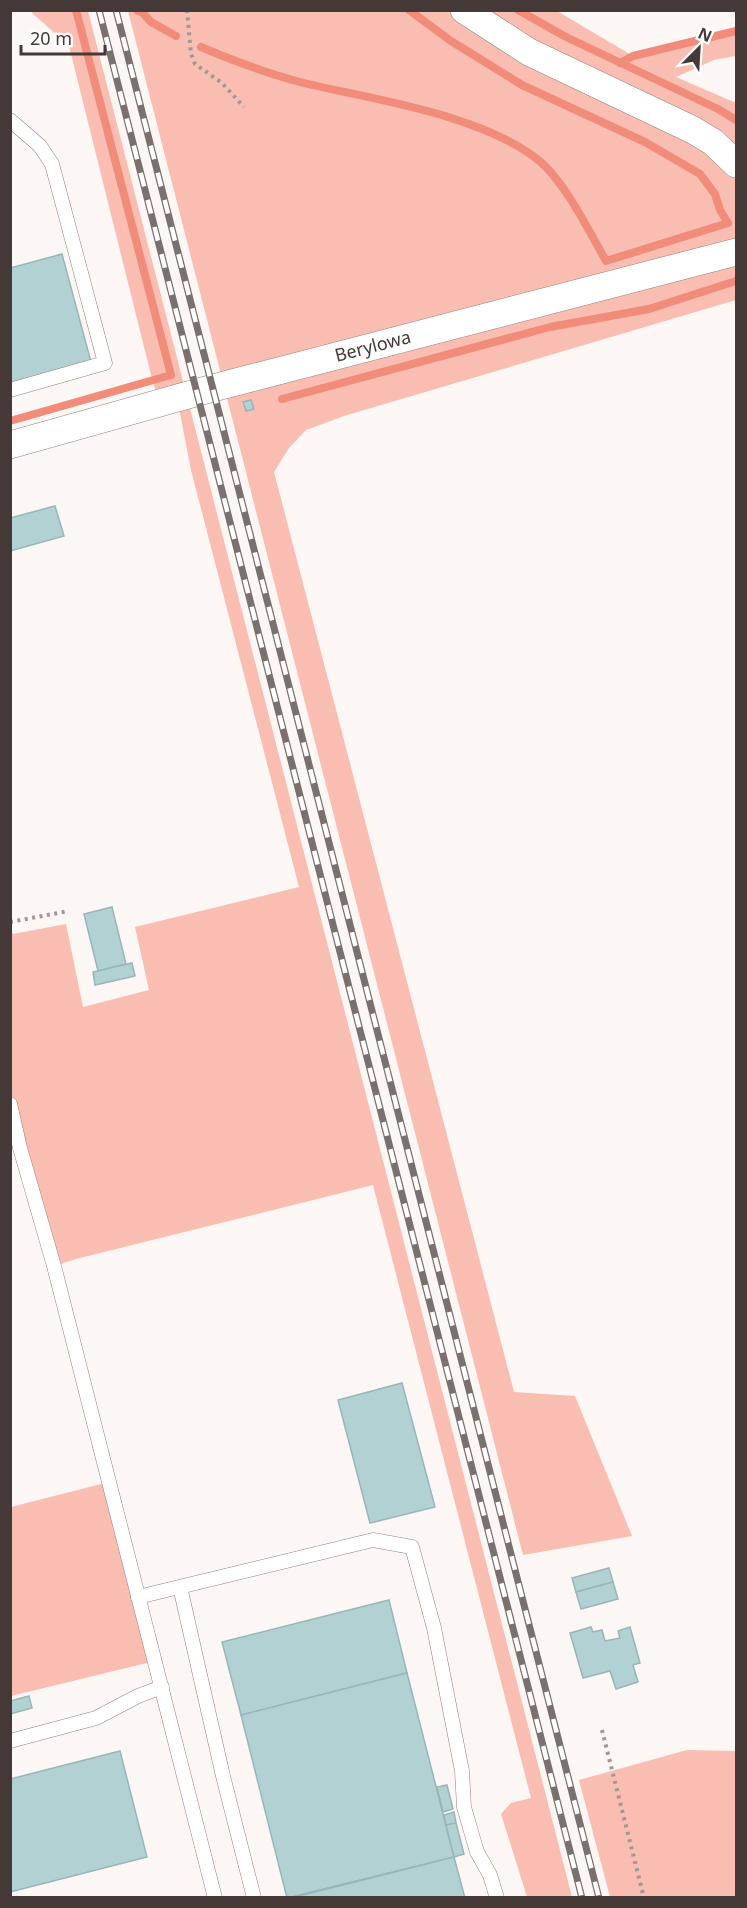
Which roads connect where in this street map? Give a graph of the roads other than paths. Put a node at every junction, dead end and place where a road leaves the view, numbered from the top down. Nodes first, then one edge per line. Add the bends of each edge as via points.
1 (464, 10) edge
2 (10, 120) edge
3 (736, 164) edge
4 (736, 252) edge
5 (10, 390) edge
6 (10, 445) edge
7 (10, 1104) edge
8 (180, 1587) junction
9 (138, 1598) junction
10 (162, 1687) junction
11 (10, 1741) edge
12 (215, 1898) edge
13 (254, 1898) edge
14 (497, 1898) edge

1 - 3 street via 530,52 693,130
2 - 5 lane via 40,146 52,164 105,363
4 - 6 street, Berylowa
7 - 9 lane
8 - 9 lane
8 - 13 lane
8 - 14 lane via 373,1540 412,1547 434,1628 462,1771 464,1807 477,1852
9 - 10 lane
10 - 11 lane via 96,1718
10 - 12 lane

